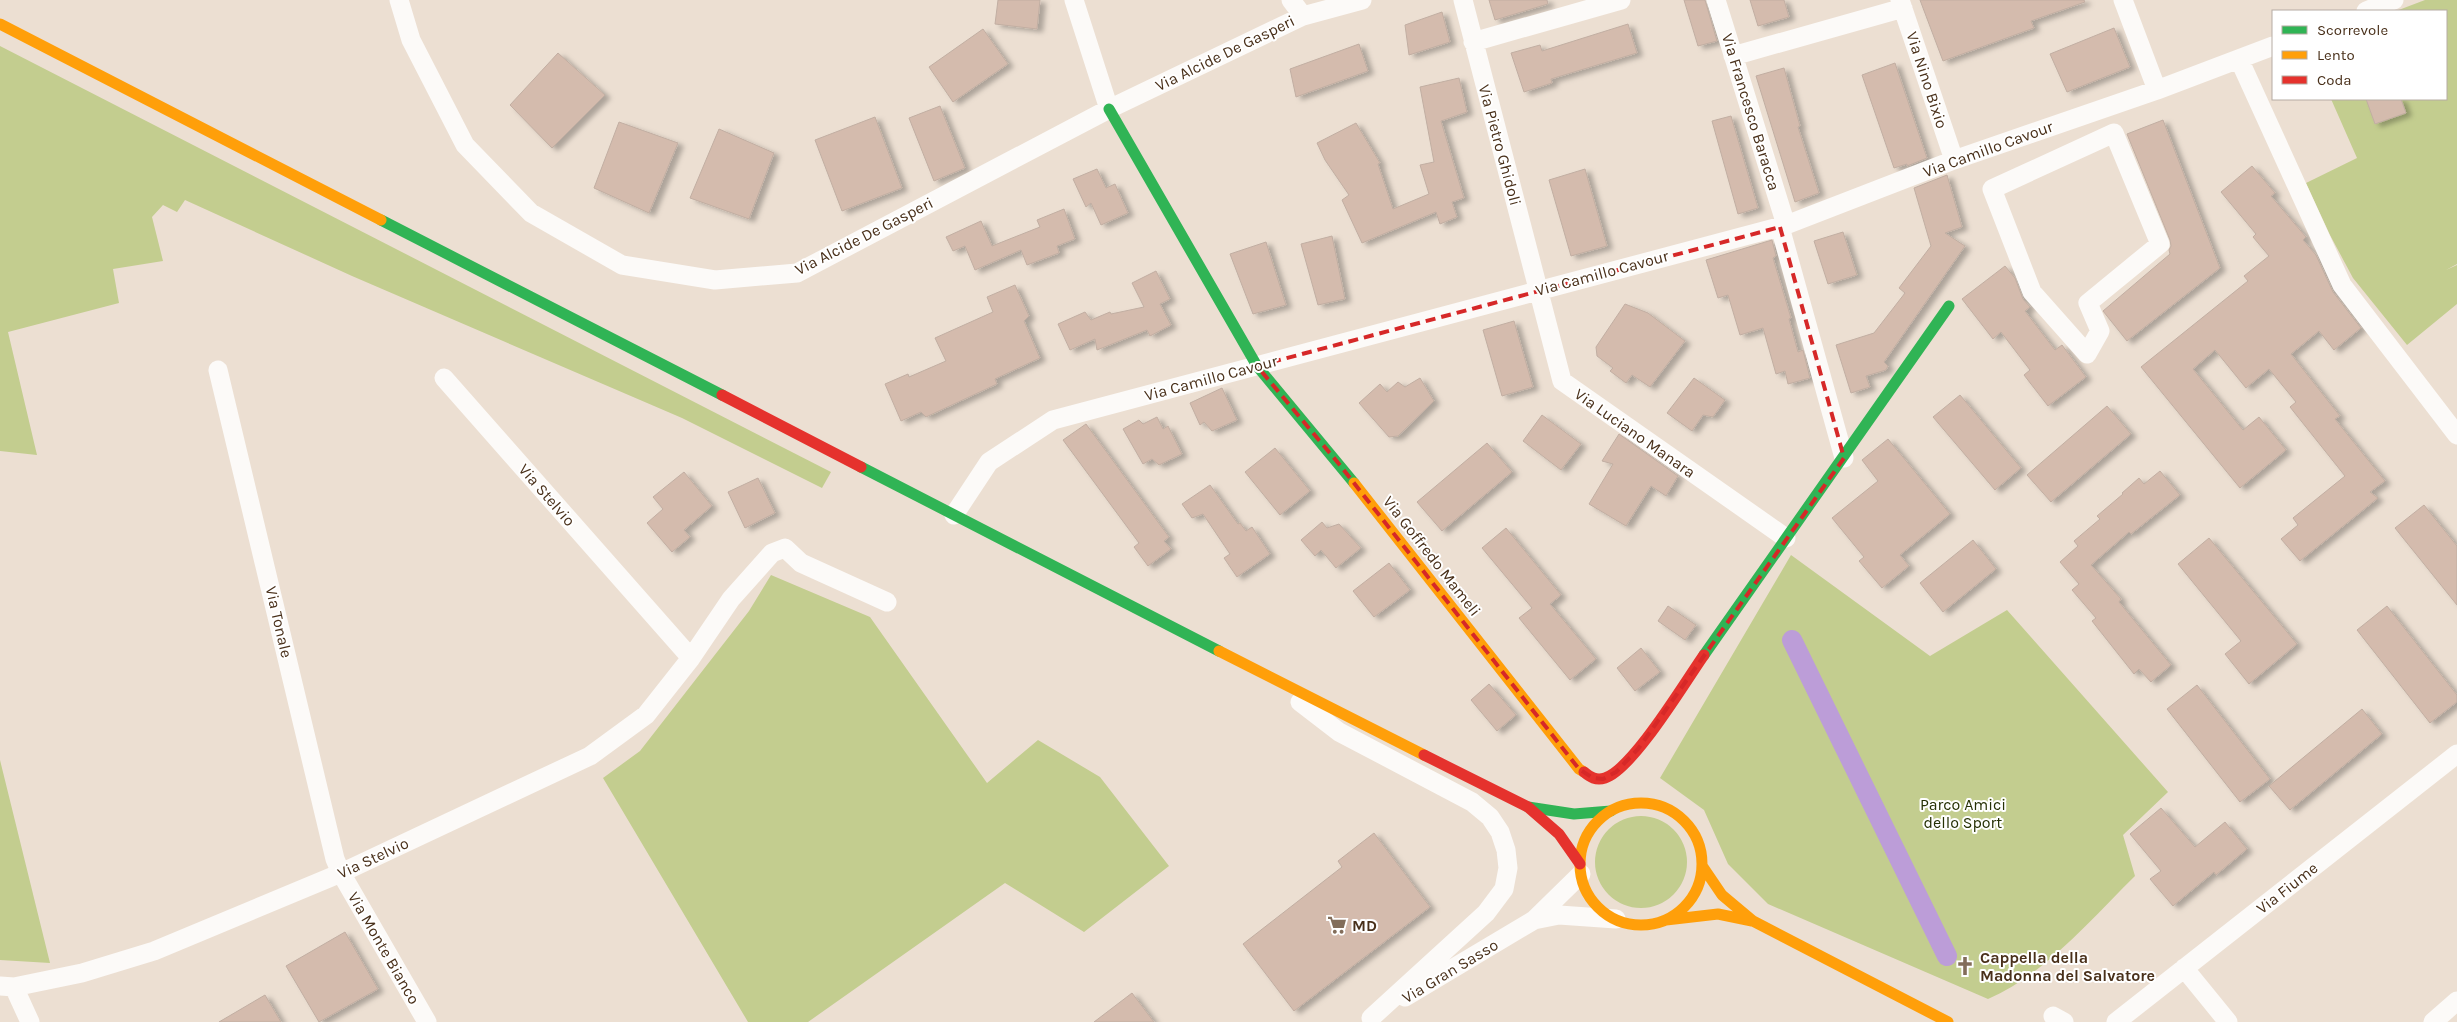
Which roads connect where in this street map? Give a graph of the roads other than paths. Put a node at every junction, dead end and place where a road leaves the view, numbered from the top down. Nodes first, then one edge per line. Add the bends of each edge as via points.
1 (399, 0) edge
2 (1074, 0) edge
3 (1291, 0) edge
4 (1362, 0) edge
5 (1463, 0) edge
6 (1620, 0) edge
7 (1716, 0) edge
8 (2123, 0) edge
9 (2394, 0) edge
10 (1902, 4) edge
11 (2369, 10) edge
12 (1303, 16) junction
13 (0, 24) edge
14 (1473, 42) junction
15 (2272, 46) edge
16 (1733, 56) junction
17 (2239, 59) junction
18 (2157, 90) junction
19 (1109, 109) junction
20 (1954, 160) junction
21 (1992, 189) joint
22 (1783, 226) junction
23 (1538, 290) junction
24 (1949, 306) dead end
25 (1257, 366) junction
26 (218, 370) dead end
27 (444, 378) dead end
28 (2457, 435) edge
29 (1844, 458) junction
30 (954, 515) junction
31 (1786, 538) junction
32 (887, 602) dead end
33 (691, 658) junction
34 (1261, 673) junction
35 (2457, 754) edge
36 (1528, 807) junction
37 (1612, 811) junction
38 (1702, 867) junction
39 (1581, 869) junction
40 (341, 873) junction
41 (1534, 920) junction
42 (1616, 920) junction
43 (1666, 920) junction
44 (1753, 921) junction
45 (2184, 968) junction
46 (7, 986) edge
47 (2457, 1001) edge
48 (1369, 1020) edge
49 (30, 1022) edge
50 (427, 1022) edge
51 (1948, 1022) edge
52 (2116, 1022) edge
53 (2228, 1022) edge
54 (2433, 1022) edge

1 - 19 street, Via Alcide De Gasperi via 411,40 465,145 531,213 622,265 715,280 797,273
2 - 19 street
3 - 12 street
4 - 12 street, Via Alcide De Gasperi
5 - 14 street, Via Pietro Ghidoli
6 - 14 street
7 - 16 street, Via Francesco Baracca
8 - 18 street
9 - 11 street
10 - 16 street
10 - 20 street, Via Nino Bixio
12 - 19 street, Via Alcide De Gasperi
13 - 30 main road
14 - 23 street, Via Pietro Ghidoli
15 - 17 street, Via Camillo Cavour
16 - 22 street, Via Francesco Baracca
17 - 18 street, Via Camillo Cavour
17 - 28 street via 2342,285
18 - 20 street, Via Camillo Cavour
19 - 25 main road, Via Goffredo Mameli
20 - 22 street, Via Camillo Cavour
21 - 21 street via 2114,133 2160,244 2088,303 2100,331 2087,354 2032,292
22 - 23 street, Via Camillo Cavour
22 - 29 street, Via Francesco Baracca
23 - 25 street, Via Camillo Cavour
23 - 31 street, Via Luciano Manara via 1562,382
24 - 29 main road
25 - 30 street, Via Camillo Cavour via 1053,420 989,462
25 - 31 main road, Via Goffredo Mameli via 1339,464 1579,769 1592,778 1603,779 1616,772 1638,749
26 - 40 street, Via Tonale via 335,859
27 - 33 street, Via Stelvio
29 - 31 main road
30 - 34 main road
32 - 33 street, Via Stelvio via 801,563 785,548 772,553 731,598
33 - 40 street, Via Stelvio via 646,715 590,756
34 - 36 main road
34 - 48 street via 1339,732 1472,802 1490,817 1506,850 1508,868 1504,889 1486,913
35 - 45 street, Via Fiume
36 - 37 main road via 1574,814
36 - 39 main road via 1559,834
37 - 38 main road via 1629,804 1647,803 1681,817 1701,848
37 - 39 main road via 1598,820 1589,833 1582,848
38 - 43 main road via 1700,883 1692,898
38 - 44 main road via 1722,895
39 - 41 street, Via Gran Sasso
39 - 42 main road via 1588,893
40 - 46 street, Via Stelvio via 154,950 82,973
40 - 50 street, Via Monte Bianco
41 - 42 street, Via Gran Sasso via 1559,915
41 - 48 street, Via Gran Sasso
42 - 43 main road via 1641,924
43 - 44 main road via 1718,914
44 - 51 main road
45 - 52 street, Via Fiume
45 - 53 street
46 - 49 street
47 - 54 street

